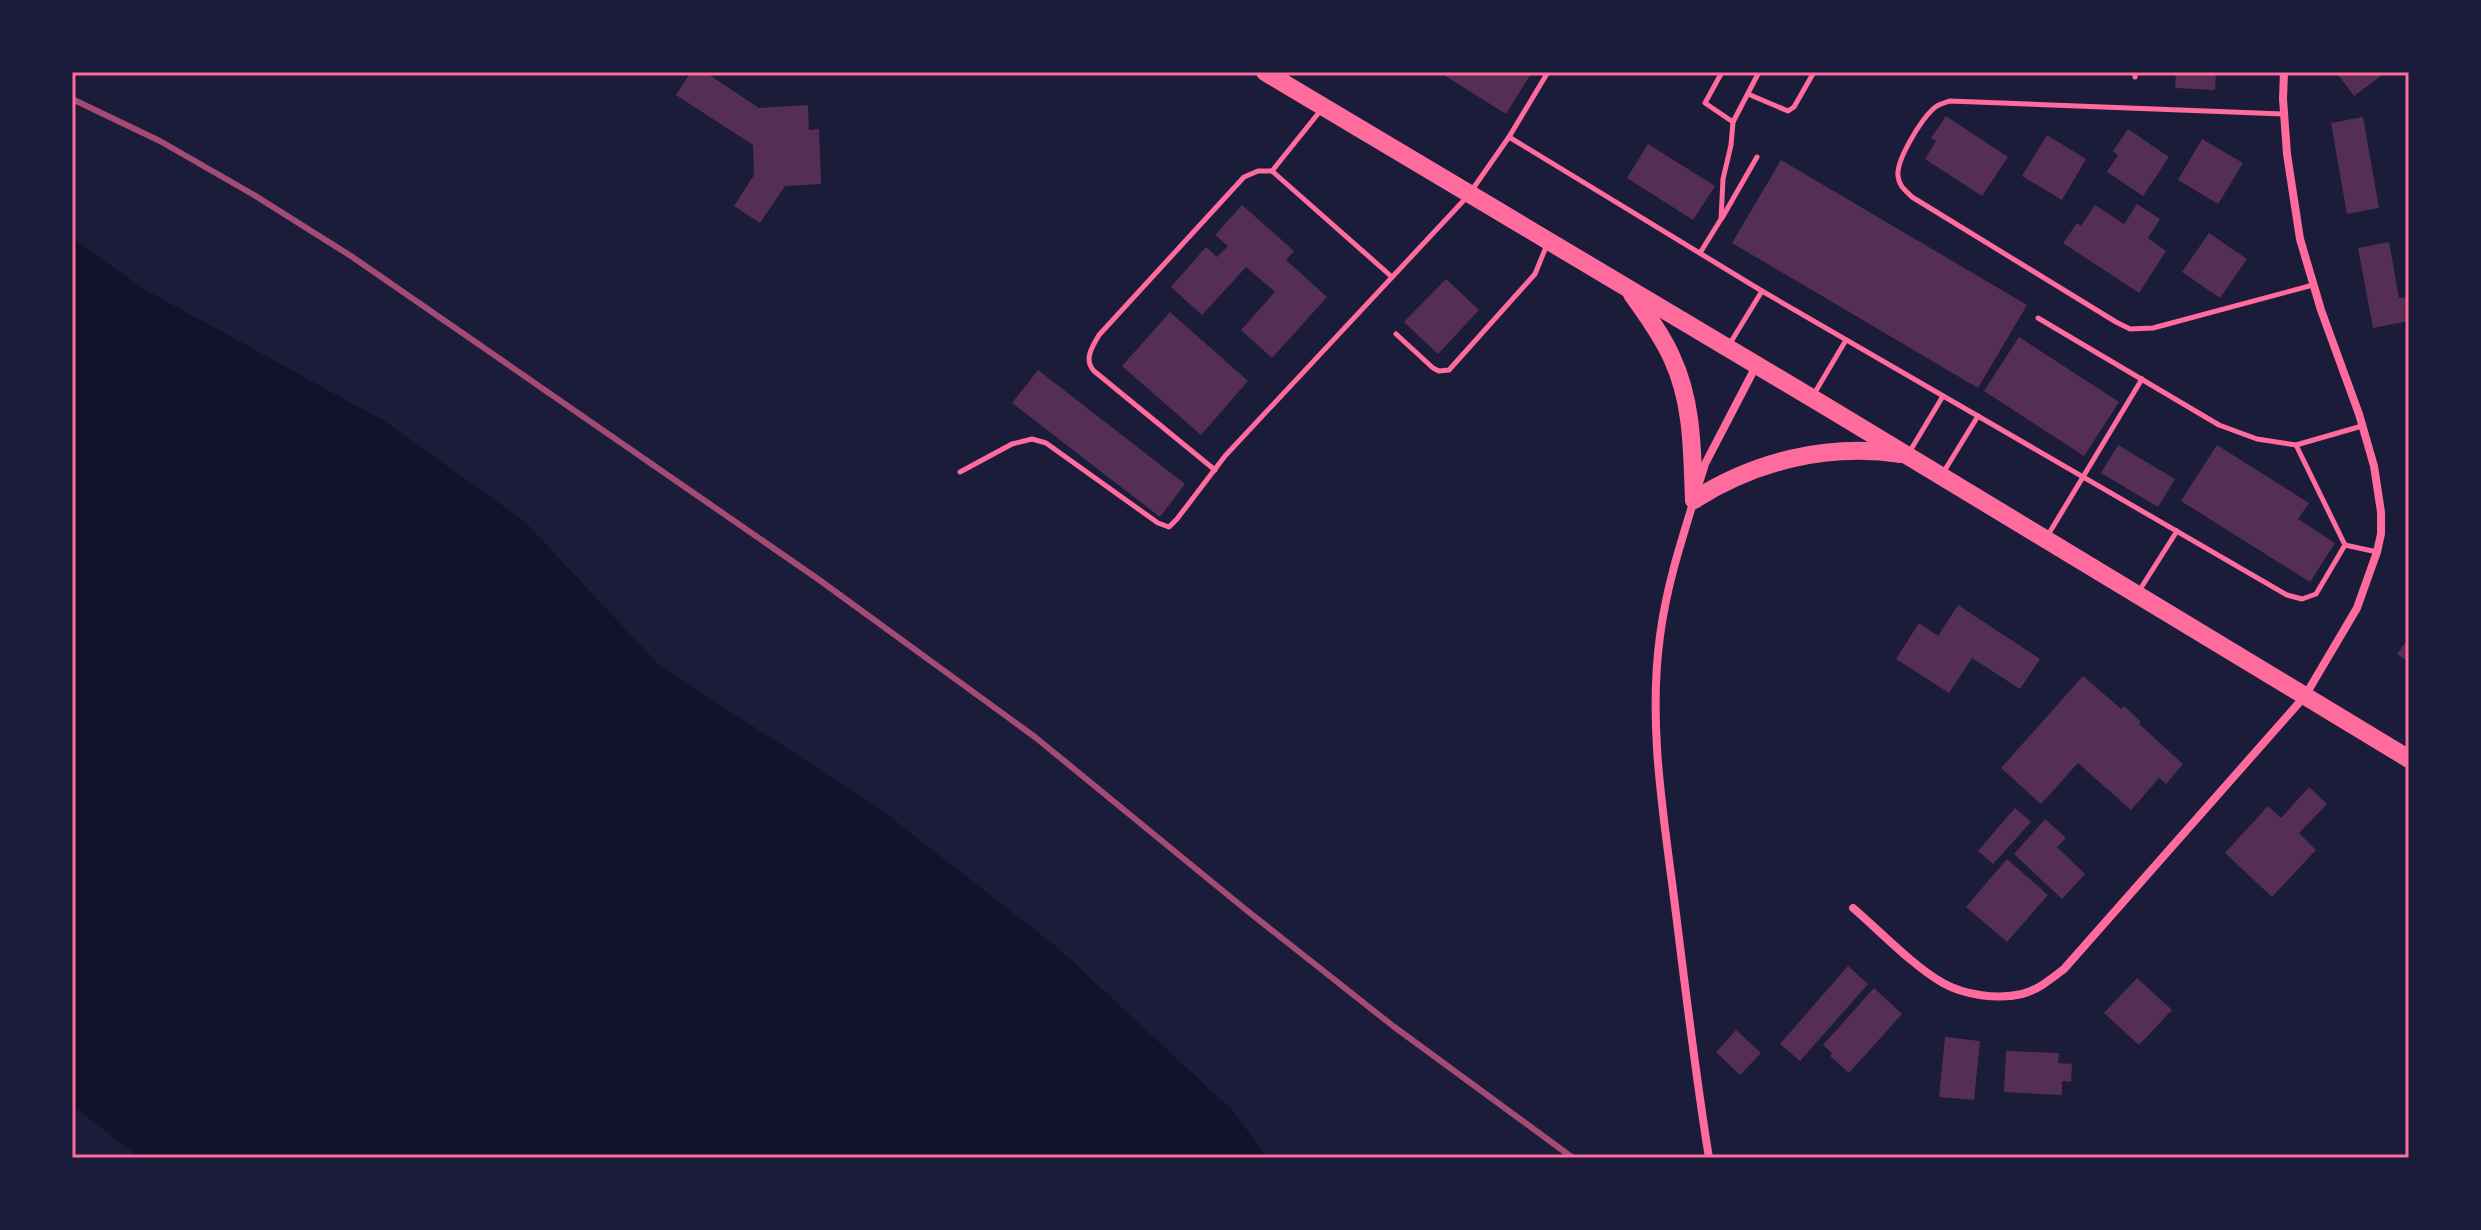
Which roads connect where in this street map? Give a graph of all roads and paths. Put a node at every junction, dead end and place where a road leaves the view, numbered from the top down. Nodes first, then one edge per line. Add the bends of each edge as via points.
1 (1265, 72) edge
2 (1548, 72) edge
3 (1722, 72) edge
4 (1759, 72) edge
5 (1814, 72) edge
6 (2284, 72) edge
7 (1748, 94) junction
8 (1323, 107) junction
9 (2283, 114) junction
10 (1733, 122) junction
11 (1509, 137) junction
12 (1757, 157) dead end
13 (1272, 171) junction
14 (1469, 195) junction
15 (1721, 219) junction
16 (1548, 242) junction
17 (1700, 253) junction
18 (1392, 277) junction
19 (2313, 285) junction
20 (1630, 291) junction
21 (1762, 291) junction
22 (2038, 318) dead end
23 (1396, 334) dead end
24 (1846, 340) junction
25 (1727, 348) junction
26 (1756, 365) junction
27 (2142, 379) junction
28 (1943, 396) junction
29 (1812, 398) junction
30 (1978, 416) junction
31 (2362, 426) junction
32 (2296, 445) junction
33 (1907, 455) junction
34 (1215, 470) junction
35 (960, 472) dead end
36 (1941, 476) junction
37 (2083, 477) junction
38 (1694, 500) junction
39 (2177, 531) junction
40 (2046, 539) junction
41 (2345, 545) junction
42 (2377, 552) junction
43 (2137, 594) junction
44 (2305, 696) junction
45 (2409, 759) edge
46 (1853, 908) dead end
47 (1709, 1158) edge

1 - 8 main road
2 - 11 lane
3 - 10 lane via 1705,103
4 - 7 lane
5 - 7 lane via 1788,111
6 - 9 street
7 - 10 lane
8 - 13 lane
8 - 14 main road
9 - 19 street via 2300,239
9 - 19 lane via 1950,101 1936,105 1923,119 1898,165 1898,178 1912,197 2130,329 2153,328
10 - 15 lane
11 - 14 lane
11 - 17 lane
12 - 15 lane
13 - 18 lane
13 - 34 lane via 1244,177 1090,350 1094,371
14 - 16 main road
14 - 18 lane
15 - 17 lane
16 - 20 main road
16 - 23 lane via 1535,274 1449,370 1433,368
17 - 21 lane
18 - 34 lane
19 - 31 street
20 - 25 main road
20 - 38 main road via 1672,358 1683,387 1691,425
21 - 24 lane
21 - 25 lane
22 - 27 lane
24 - 28 lane
24 - 29 lane
25 - 26 main road
26 - 29 main road
26 - 38 street via 1705,464
27 - 32 lane via 2219,425
27 - 37 lane
28 - 30 lane
28 - 33 lane
29 - 33 main road
30 - 36 lane
30 - 37 lane
31 - 32 lane
31 - 42 street via 2381,512
32 - 41 lane
33 - 36 main road
33 - 38 main road via 1803,455 1730,480
34 - 35 lane via 1169,527 1046,443 1032,439
36 - 40 main road
37 - 39 lane
37 - 40 lane
38 - 47 street via 1659,638 1655,708 1661,797
39 - 41 lane via 2302,599 2316,594
39 - 43 lane
40 - 43 main road
41 - 42 lane
42 - 44 street via 2357,608
43 - 44 main road
44 - 45 main road
44 - 46 street via 2064,969 2037,988 2000,996 1945,984

